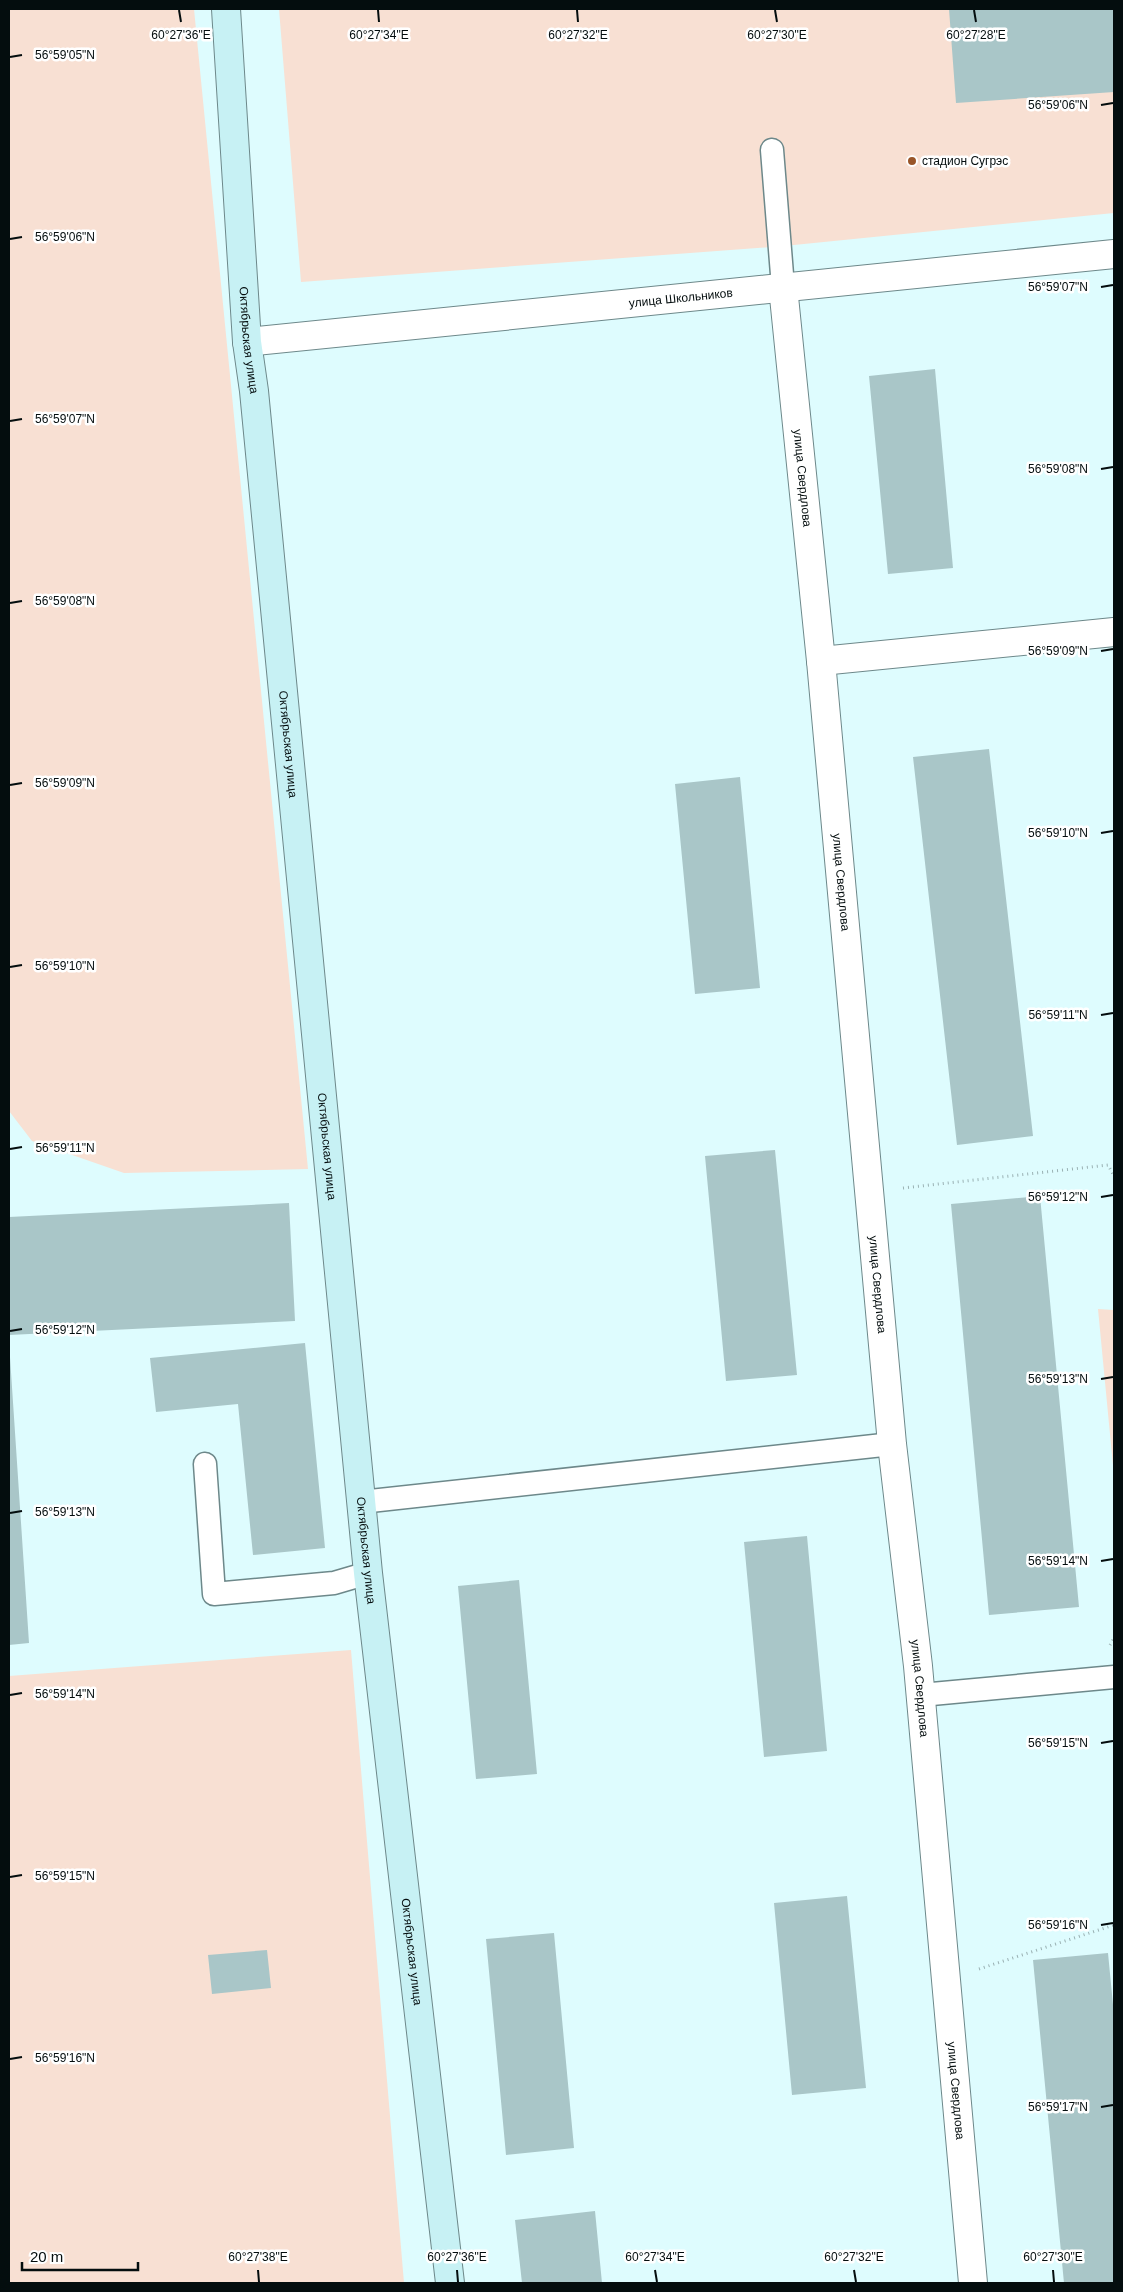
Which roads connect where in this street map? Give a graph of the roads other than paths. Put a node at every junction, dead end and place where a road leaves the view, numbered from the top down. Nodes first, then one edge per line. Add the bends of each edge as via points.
1 (226, 9) edge
2 (772, 150) dead end
3 (1114, 254) edge
4 (783, 287) junction
5 (247, 342) junction
6 (1114, 632) edge
7 (821, 661) junction
8 (892, 1444) junction
9 (204, 1464) dead end
10 (361, 1502) junction
11 (368, 1573) junction
12 (1114, 1677) edge
13 (921, 1695) junction
14 (450, 2283) edge
15 (973, 2283) edge

1 - 5 street, Октябрьская улица
2 - 4 lane
3 - 4 street, улица Школьников
4 - 5 street, улица Школьников
4 - 7 street, улица Свердлова
5 - 10 street, Октябрьская улица
6 - 7 street
7 - 8 street, улица Свердлова
8 - 10 lane
8 - 13 street, улица Свердлова
9 - 11 lane via 214,1594 334,1583
10 - 11 street, Октябрьская улица
11 - 14 street, Октябрьская улица
12 - 13 lane
13 - 15 street, улица Свердлова

